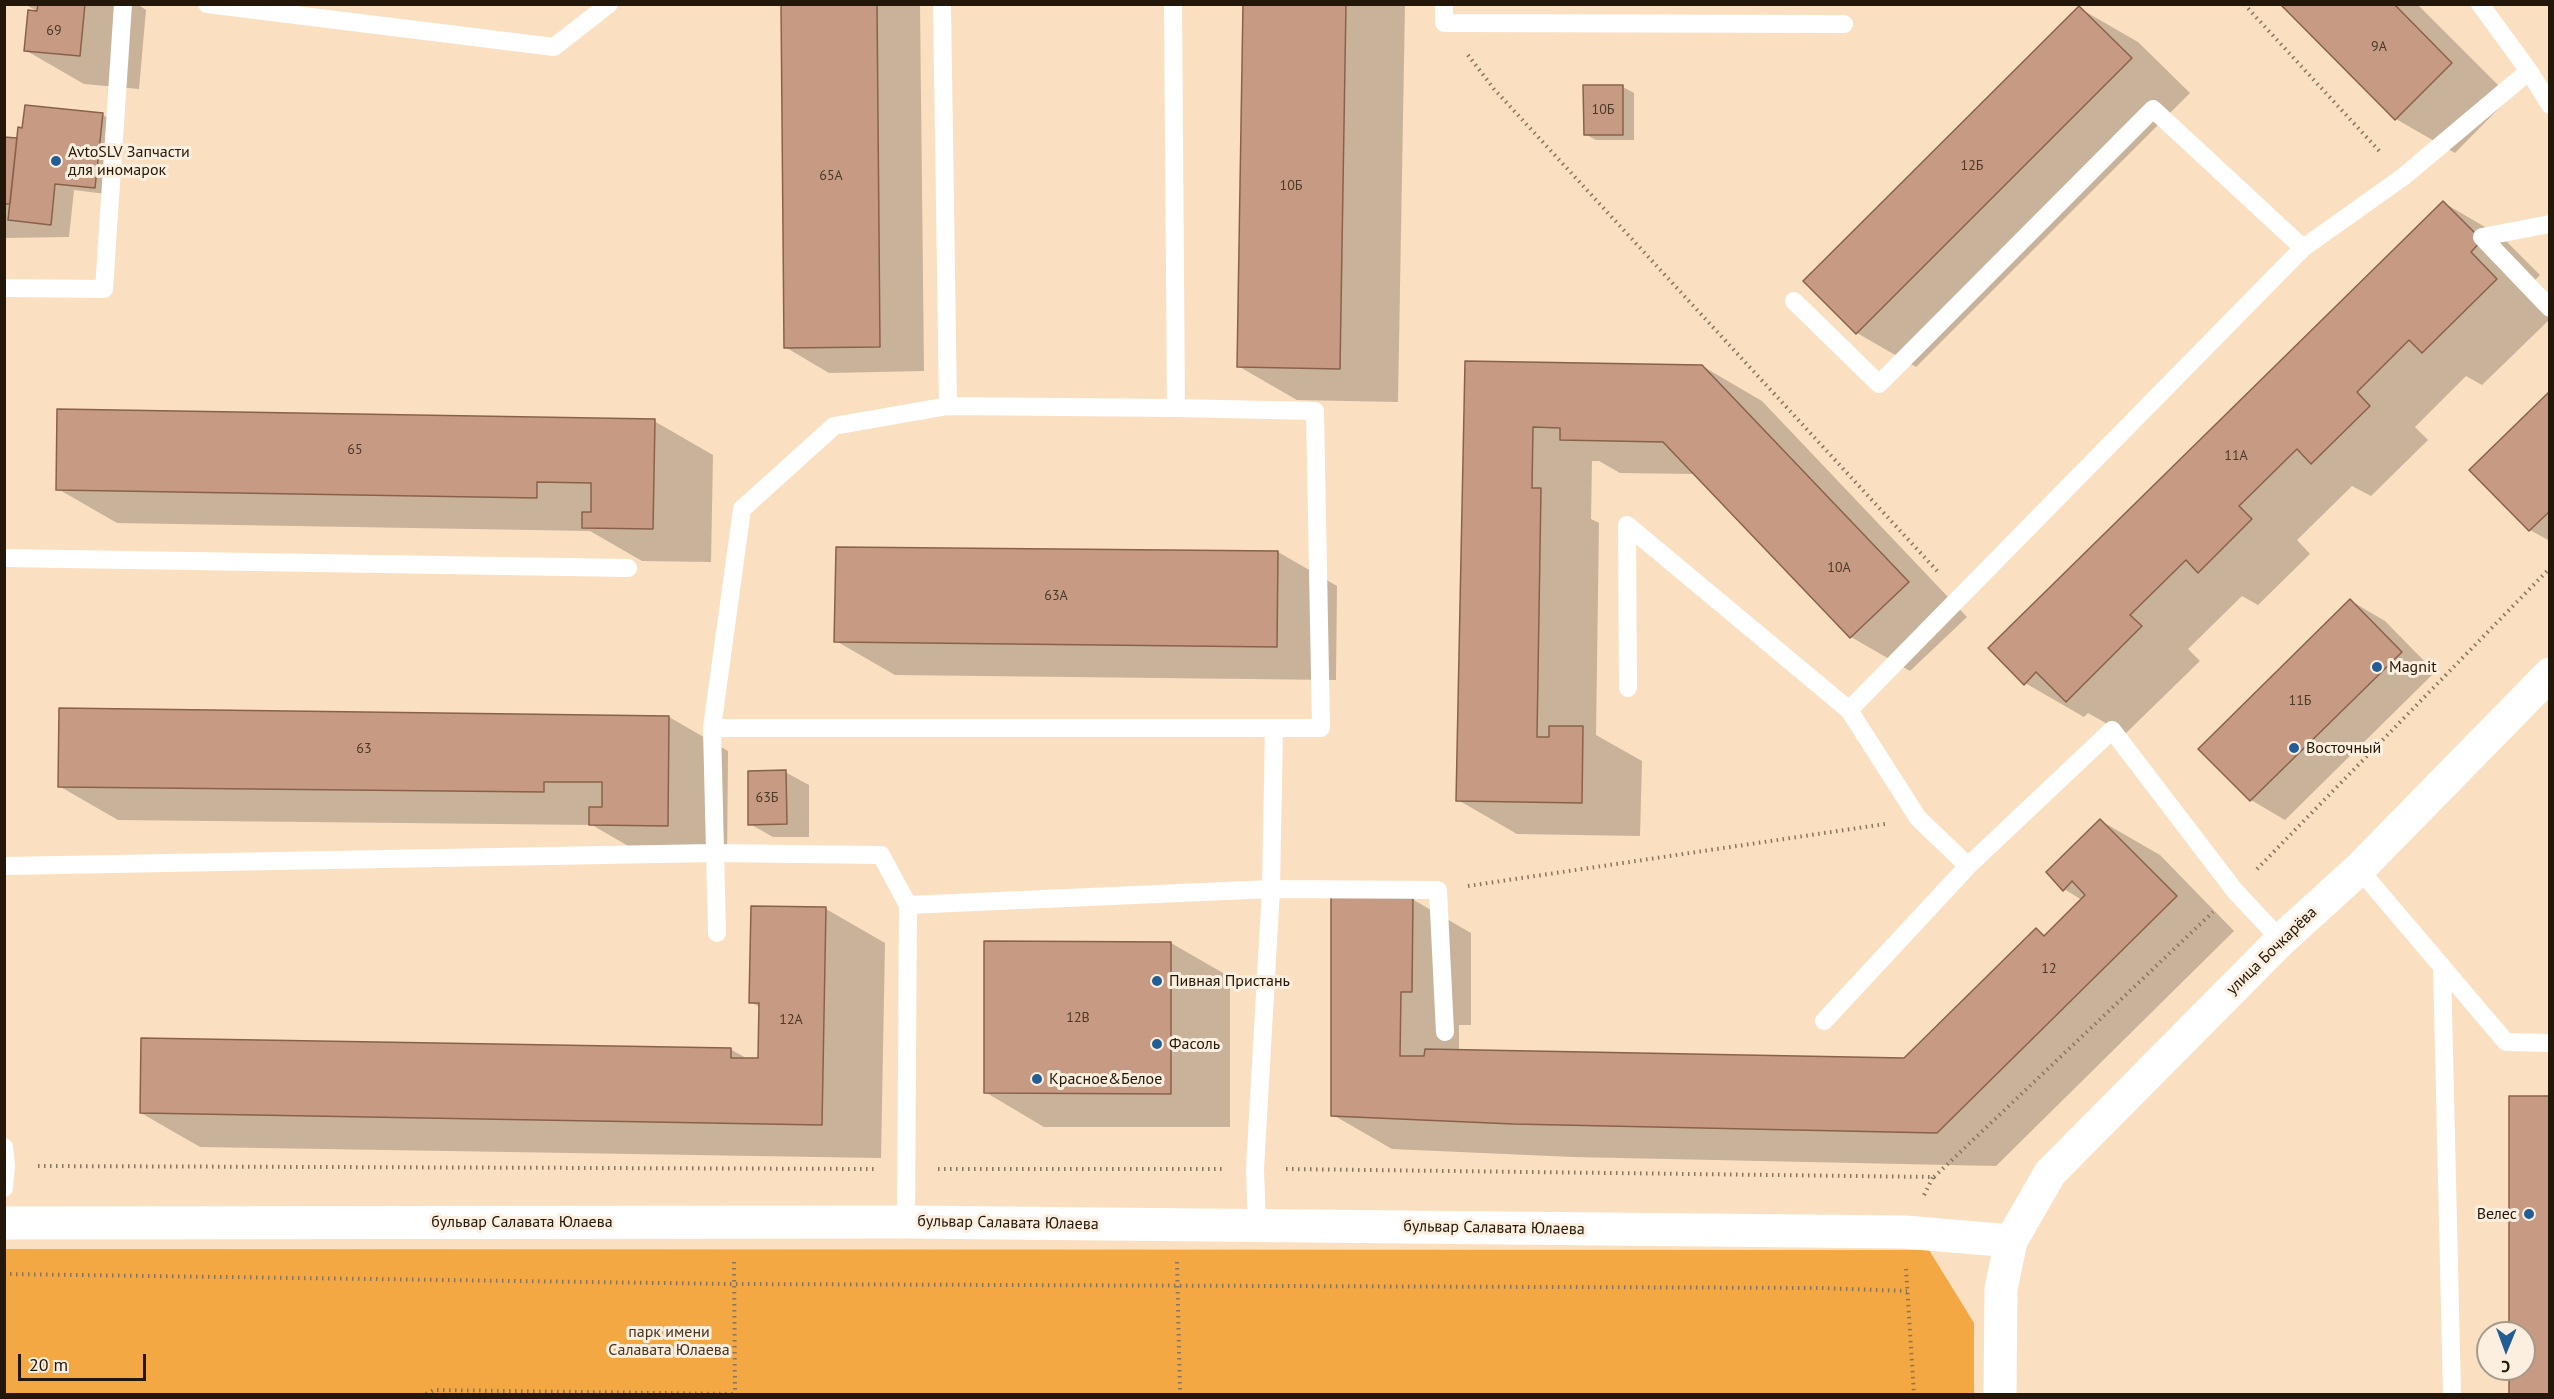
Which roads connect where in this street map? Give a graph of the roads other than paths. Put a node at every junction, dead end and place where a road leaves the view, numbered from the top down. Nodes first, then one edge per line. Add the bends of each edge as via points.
1 (123, 4) edge
2 (207, 4) edge
3 (609, 4) edge
4 (942, 4) edge
5 (1173, 4) edge
6 (2480, 4) edge
7 (1444, 14) edge
8 (1844, 24) dead end
9 (2529, 71) junction
10 (2550, 105) edge
11 (2550, 224) edge
12 (2303, 248) junction
13 (4, 288) edge
14 (1794, 301) dead end
15 (2550, 308) edge
16 (948, 406) junction
17 (1176, 408) junction
18 (4, 558) edge
19 (628, 568) dead end
20 (2550, 674) edge
21 (1628, 688) dead end
22 (1849, 710) junction
23 (712, 728) junction
24 (1274, 728) junction
25 (713, 853) junction
26 (4, 866) edge
27 (1968, 866) junction
28 (2359, 869) junction
29 (1271, 889) junction
30 (909, 905) junction
31 (717, 933) dead end
32 (2281, 940) junction
33 (2442, 966) junction
34 (1824, 1021) dead end
35 (1444, 1032) dead end
36 (2550, 1042) edge
37 (4, 1147) edge
38 (4, 1188) edge
39 (906, 1222) junction
40 (4, 1223) edge
41 (1257, 1226) junction
42 (2011, 1240) junction
43 (2000, 1395) edge
44 (2452, 1395) edge

1 - 13 lane via 104,289
2 - 3 lane via 554,47
4 - 16 lane
5 - 17 lane
6 - 9 lane
7 - 8 lane
9 - 10 lane
9 - 12 lane via 2403,177
11 - 15 lane via 2482,237
12 - 14 lane via 2153,109 1879,384
12 - 22 lane
16 - 17 lane
16 - 23 lane via 834,426 742,509
17 - 24 lane via 1315,411 1322,728
18 - 19 lane
20 - 28 street, улица Бочкарёва
21 - 22 lane via 1627,525
22 - 27 lane via 1918,818
23 - 24 lane
23 - 25 lane
24 - 29 lane
25 - 26 lane
25 - 30 lane via 881,855
25 - 31 lane
27 - 32 lane via 2112,730 2235,891
27 - 34 lane
28 - 32 street, улица Бочкарёва
28 - 33 lane
29 - 30 lane
29 - 35 lane via 1438,890
29 - 41 lane via 1255,1169
30 - 39 lane
32 - 42 street, улица Бочкарёва via 2050,1173
33 - 36 lane via 2506,1042
33 - 44 lane
37 - 38 lane
39 - 40 street, бульвар Салавата Юлаева
39 - 41 street, бульвар Салавата Юлаева
41 - 42 street, бульвар Салавата Юлаева via 1905,1232
42 - 43 street, улица Бочкарёва via 2001,1289

